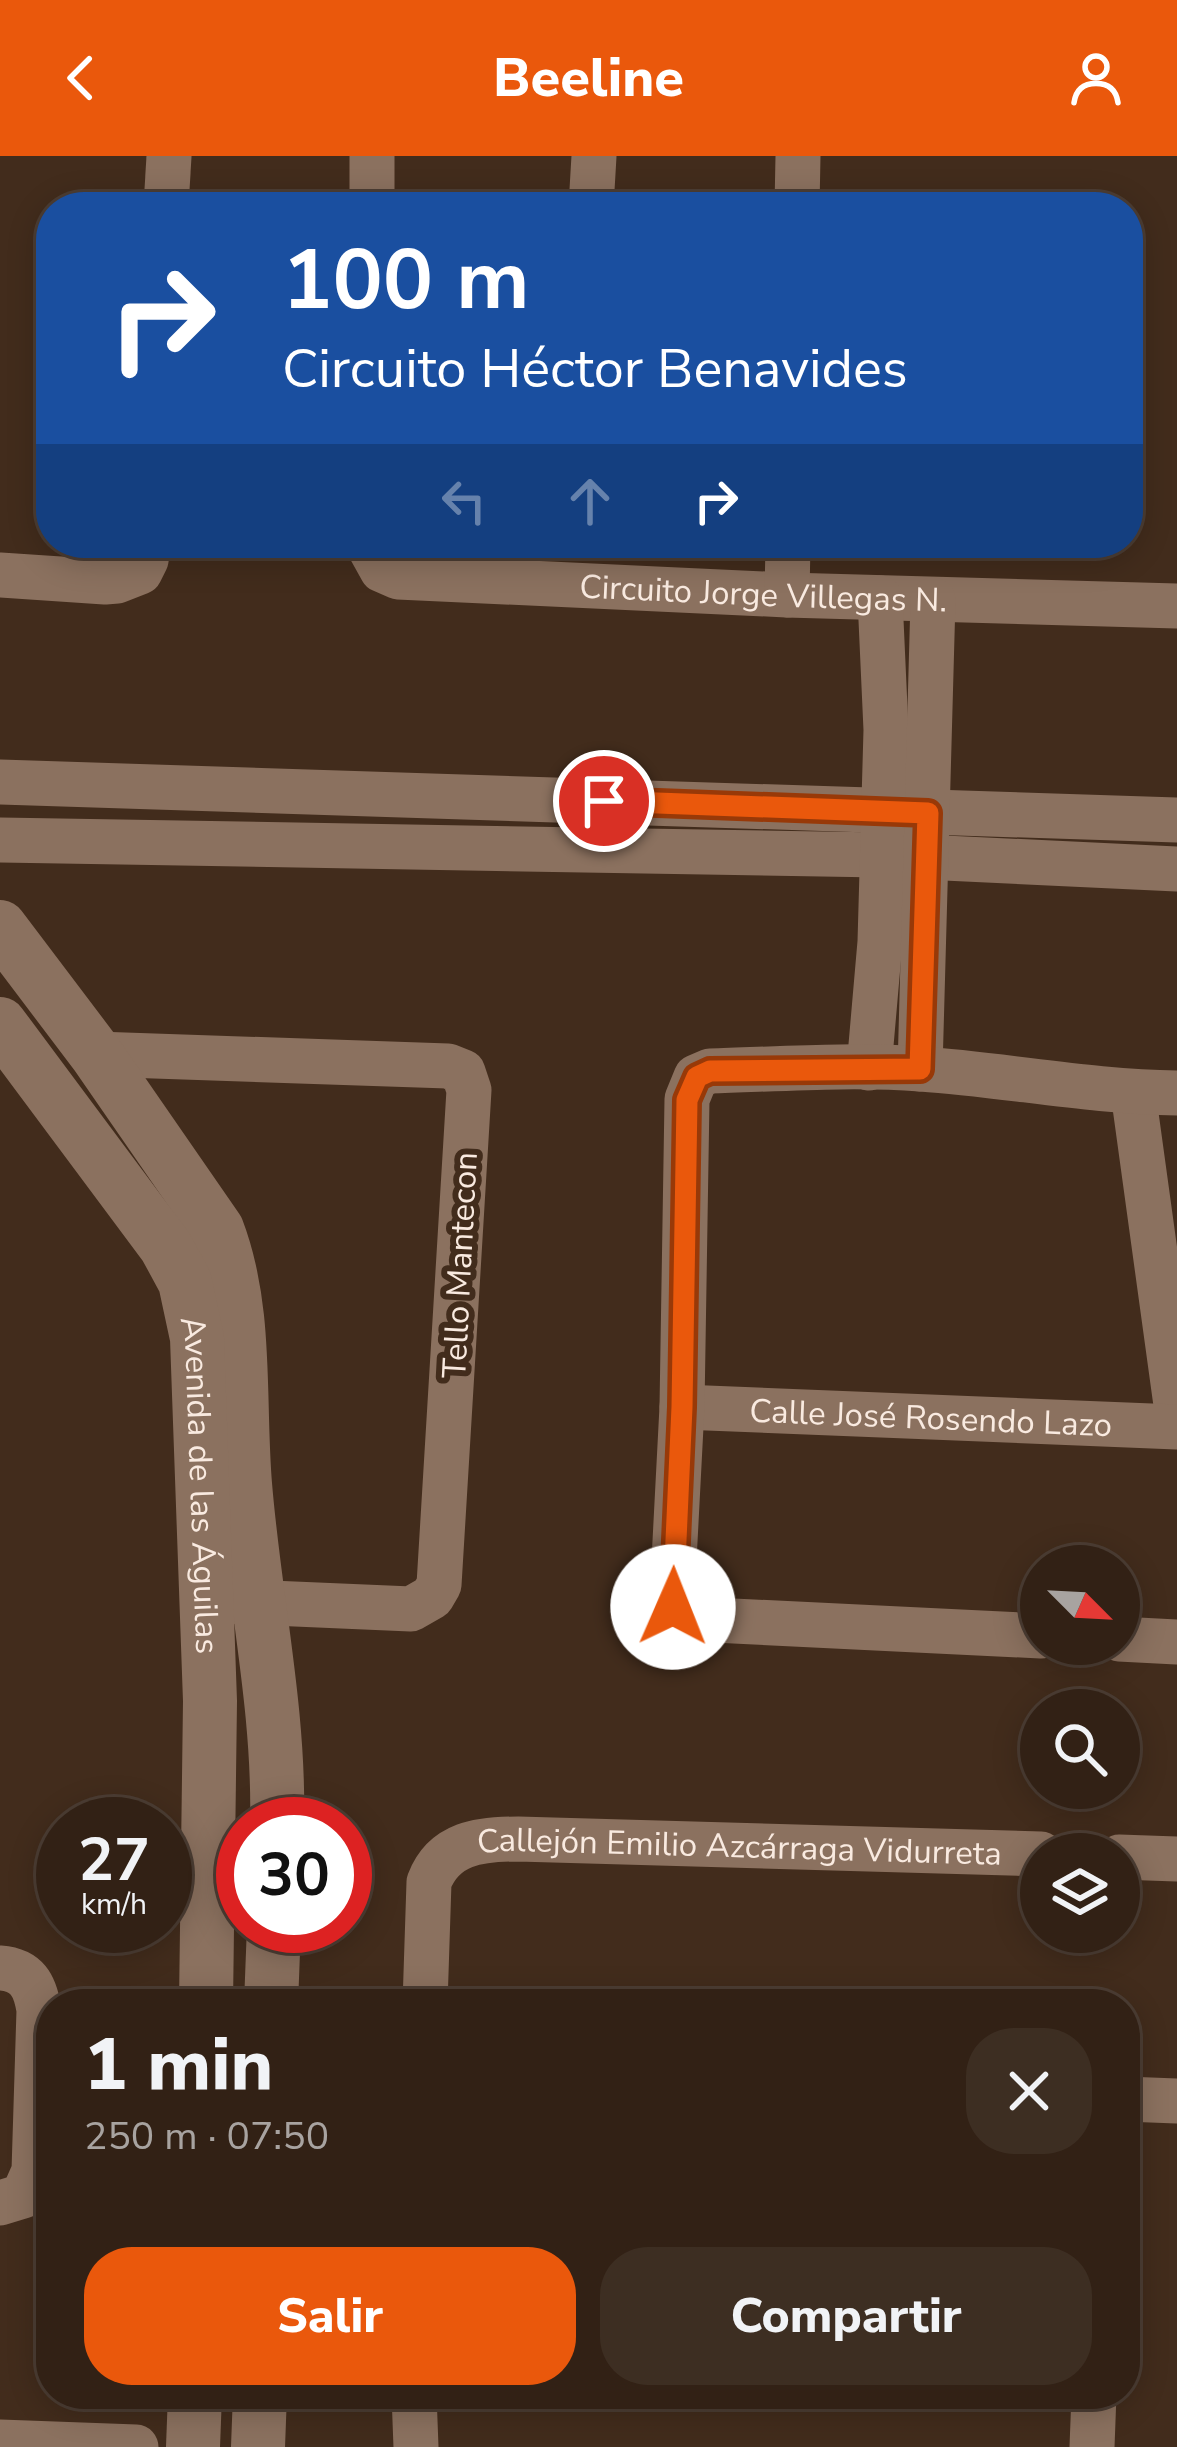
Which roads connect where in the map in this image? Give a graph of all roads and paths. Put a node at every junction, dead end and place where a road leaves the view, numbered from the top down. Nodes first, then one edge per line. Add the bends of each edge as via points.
1 (169, 156) edge
2 (372, 156) edge
3 (594, 156) edge
4 (798, 156) edge
5 (167, 192) edge
6 (372, 192) edge
7 (592, 192) edge
8 (797, 192) edge
9 (146, 558) edge
10 (375, 558) edge
11 (788, 558) edge
12 (575, 564) edge
13 (0, 575) edge
14 (787, 595) junction
15 (880, 598) junction
16 (933, 600) junction
17 (1177, 606) edge
18 (908, 730) junction
19 (0, 782) edge
20 (883, 810) junction
21 (928, 813) junction
22 (1177, 820) edge
23 (0, 840) edge
24 (904, 857) junction
25 (1177, 869) edge
26 (0, 927) edge
27 (901, 943) junction
28 (0, 1024) edge
29 (96, 1054) junction
30 (869, 1067) junction
31 (920, 1069) junction
32 (1155, 1093) edge
33 (682, 1407) junction
34 (1177, 1412) edge
35 (1177, 1427) edge
36 (205, 1600) junction
37 (260, 1603) junction
38 (1020, 1635) edge
39 (1140, 1640) edge
40 (1177, 1642) edge
41 (276, 1797) edge
42 (1020, 1853) edge
43 (1140, 1857) edge
44 (1177, 1858) edge
45 (273, 1953) edge
46 (0, 1968) edge
47 (206, 1989) edge
48 (272, 1989) edge
49 (424, 1989) edge
50 (36, 1991) edge
51 (1140, 2100) edge
52 (1177, 2101) edge
53 (36, 2107) edge
54 (12, 2199) edge
55 (194, 2409) edge
56 (259, 2409) edge
57 (415, 2409) edge
58 (1093, 2409) edge
59 (0, 2442) edge
60 (136, 2447) edge
61 (193, 2447) edge
62 (258, 2447) edge
63 (416, 2447) edge
64 (1091, 2447) edge

1 - 5 street
2 - 6 street
3 - 7 street
4 - 8 street
9 - 13 street via 140,572 117,581
10 - 12 street, Circuito Jorge Villegas N. via 398,577
11 - 14 street
12 - 14 street, Circuito Jorge Villegas N.
14 - 15 street, Circuito Jorge Villegas N.
15 - 16 street, Circuito Jorge Villegas N.
15 - 18 street
16 - 17 street, Circuito Jorge Villegas N.
16 - 18 street
18 - 20 street
18 - 21 street
19 - 20 street
20 - 21 street
20 - 24 street
21 - 22 street
21 - 24 street
23 - 24 street
24 - 25 street
24 - 27 street
26 - 29 street, Avenida de las Águilas
27 - 30 street
27 - 31 street
28 - 36 street, Avenida de las Águilas via 185,1282 196,1338
29 - 37 street, Avenida de las Águilas via 217,1228 229,1258
29 - 37 street, Tello Mantecon via 448,1066 464,1072 470,1090 439,1585 411,1609
30 - 31 street
30 - 33 street via 697,1077 687,1100
31 - 32 street
32 - 34 street
33 - 35 street, Calle José Rosendo Lazo
33 - 38 street via 677,1615
36 - 37 street, Tello Mantecon
36 - 47 street, Avenida de las Águilas
37 - 41 street, Avenida de las Águilas
39 - 40 street
42 - 49 street, Callejón Emilio Azcárraga Vidurreta via 496,1839 458,1848 434,1870
43 - 44 street
45 - 48 street
46 - 50 street via 28,1978
51 - 52 street
53 - 54 street via 34,2171
55 - 61 street
56 - 62 street
57 - 63 street
58 - 64 street
59 - 60 street

